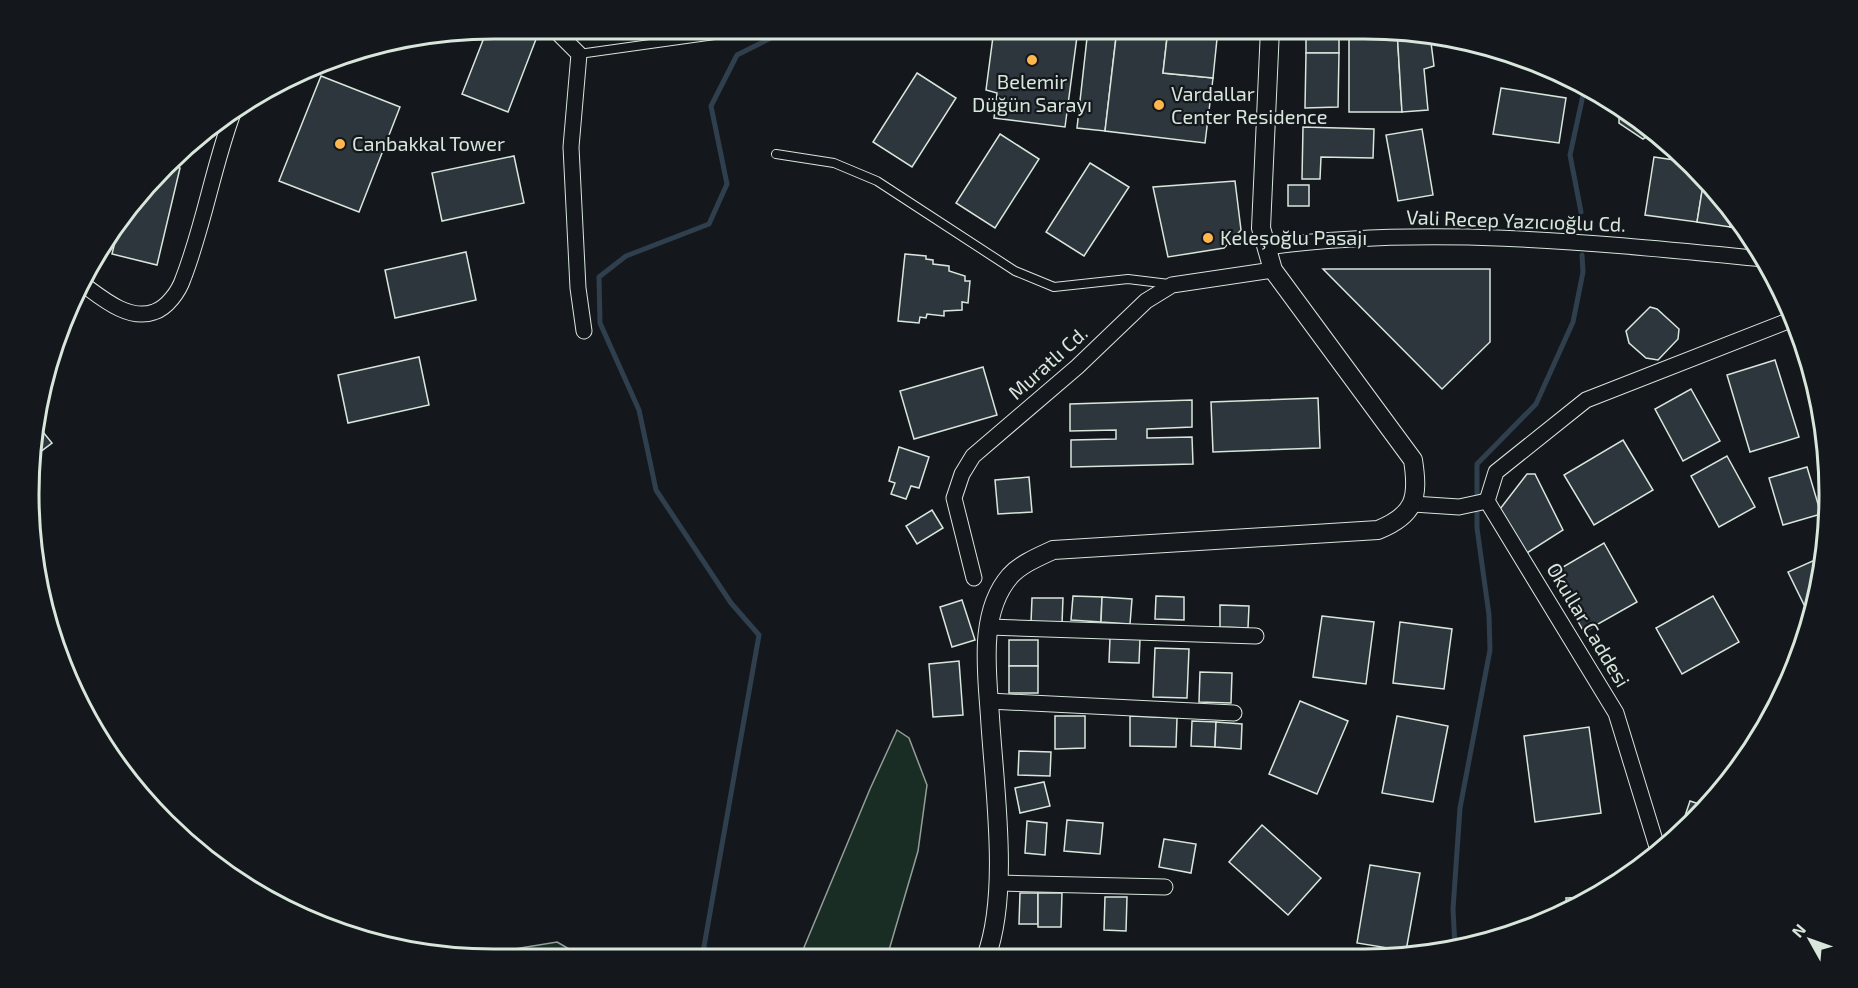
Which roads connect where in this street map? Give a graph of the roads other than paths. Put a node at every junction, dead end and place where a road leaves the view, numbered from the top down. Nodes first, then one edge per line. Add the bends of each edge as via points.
1 (565, 39) edge
2 (686, 39) edge
3 (1270, 39) edge
4 (579, 54) junction
5 (228, 125) edge
6 (776, 154) dead end
7 (1267, 247) junction
8 (1752, 258) edge
9 (1273, 270) junction
10 (1172, 285) junction
11 (89, 288) edge
12 (1785, 322) edge
13 (584, 331) dead end
14 (1486, 501) junction
15 (1413, 504) junction
16 (974, 578) dead end
17 (988, 627) junction
18 (1256, 636) dead end
19 (989, 701) junction
20 (1234, 713) dead end
21 (1656, 843) edge
22 (999, 883) junction
23 (1166, 887) dead end
24 (989, 949) edge

1 - 4 street
2 - 4 lane
3 - 7 street via 1261,228
4 - 13 street via 571,147
5 - 11 street via 183,281 167,305 153,313 125,311
6 - 10 lane via 834,163 877,181 1015,272 1054,287 1128,279
7 - 8 street, Vali Recep Yazıcıoğlu Cd. via 1328,239 1464,236 1560,240
7 - 9 street
9 - 10 street, Muratlı Cd.
9 - 15 street via 1413,460 1417,485
10 - 16 street, Muratlı Cd. via 1146,301 1077,367 973,456 954,498
12 - 14 street via 1586,400 1496,472
14 - 15 street via 1459,507
14 - 21 street, Okullar Caddesi via 1616,713
15 - 17 street via 1399,522 1378,530 1053,550 1011,576 997,598
17 - 18 street
17 - 19 street
19 - 20 street
19 - 22 street
22 - 23 street
22 - 24 street

